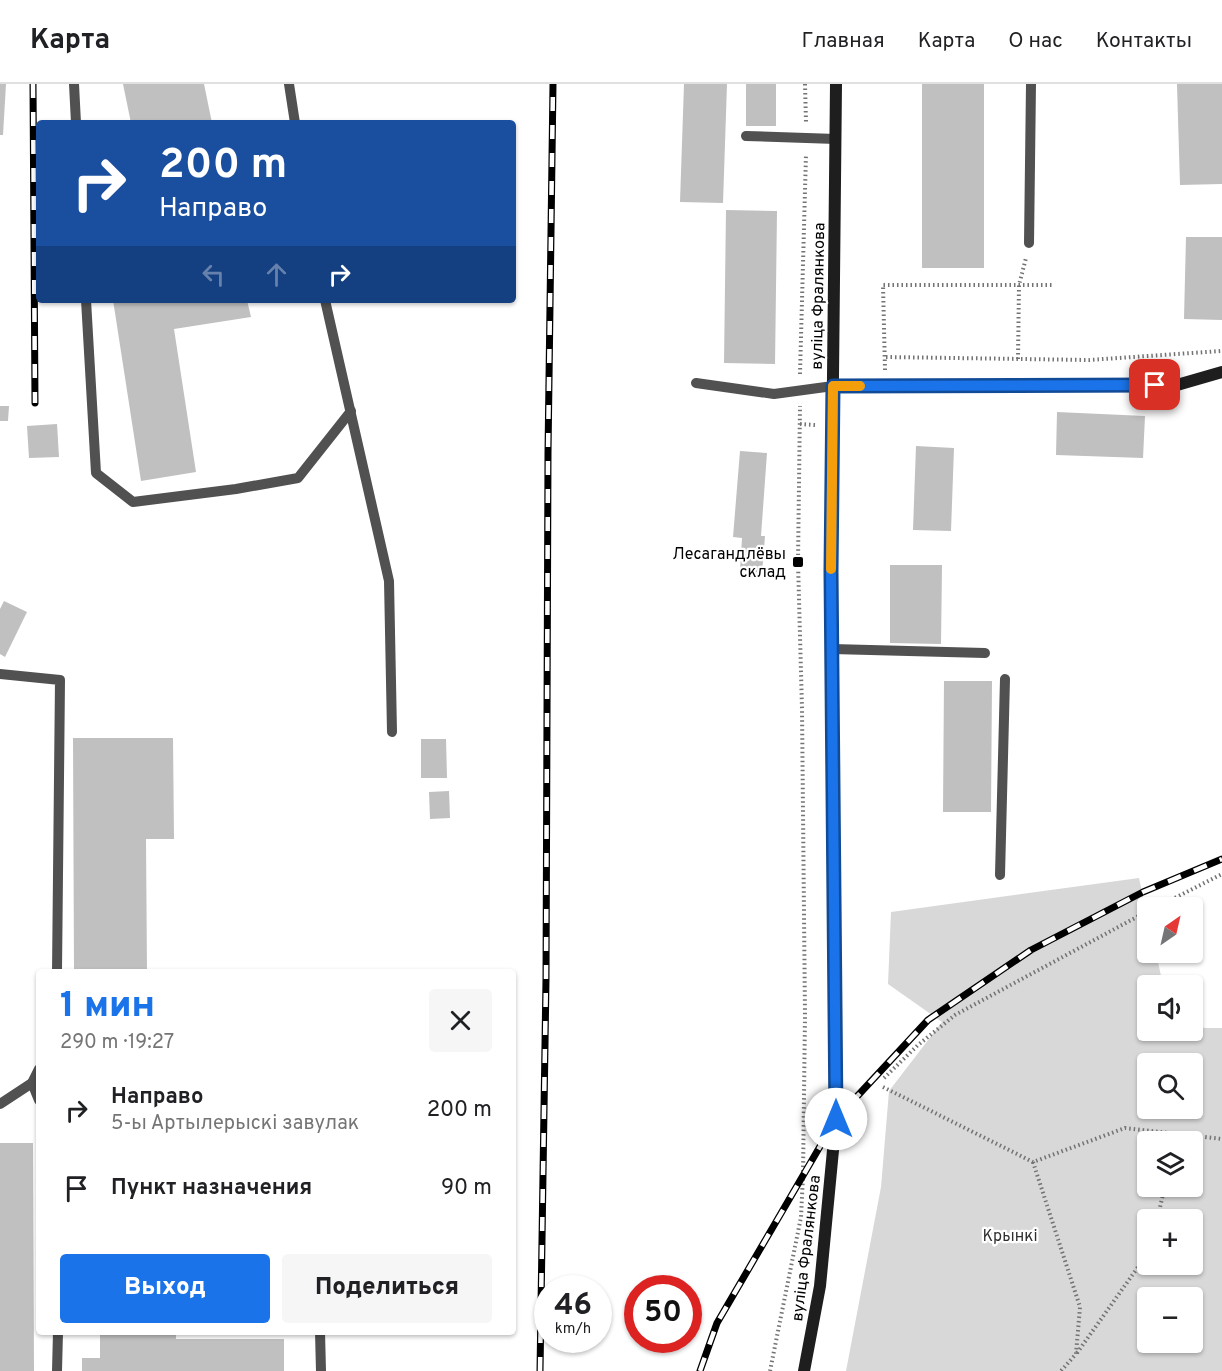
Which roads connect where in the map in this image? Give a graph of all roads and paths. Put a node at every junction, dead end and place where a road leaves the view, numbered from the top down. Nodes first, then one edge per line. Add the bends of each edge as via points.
1 (74, 84) edge
2 (289, 84) edge
3 (806, 84) edge
4 (836, 84) edge
5 (1031, 84) edge
6 (76, 120) edge
7 (295, 120) edge
8 (746, 136) dead end
9 (806, 138) junction
10 (836, 140) junction
11 (1029, 243) joint
12 (1018, 285) junction
13 (1054, 285) dead end
14 (86, 303) edge
15 (326, 303) edge
16 (1222, 351) edge
17 (886, 357) junction
18 (1018, 358) junction
19 (1222, 372) edge
20 (696, 383) dead end
21 (833, 386) junction
22 (885, 386) junction
23 (800, 390) junction
24 (351, 411) junction
25 (832, 649) junction
26 (985, 653) dead end
27 (0, 674) edge
28 (1005, 679) dead end
29 (392, 732) dead end
30 (1222, 874) edge
31 (1000, 875) dead end
32 (1177, 897) edge
33 (1137, 917) edge
34 (57, 969) edge
35 (36, 1074) edge
36 (884, 1078) dead end
37 (32, 1083) junction
38 (883, 1087) dead end
39 (36, 1093) edge
40 (0, 1104) edge
41 (1152, 1131) edge
42 (1203, 1136) edge
43 (1222, 1138) edge
44 (1033, 1162) junction
45 (1137, 1268) edge
46 (58, 1335) edge
47 (320, 1335) edge
48 (1076, 1354) junction
49 (57, 1371) edge
50 (321, 1371) edge
51 (770, 1371) edge
52 (804, 1371) edge
53 (1061, 1371) edge

1 - 6 lane
2 - 7 lane
3 - 9 path
4 - 10 main road, вуліца Фралянкова
5 - 11 lane
8 - 9 lane
9 - 10 lane
9 - 23 path
10 - 21 main road, вуліца Фралянкова
11 - 12 path
12 - 13 path
12 - 17 path via 883,285
12 - 18 path
14 - 24 lane via 96,473 133,502 298,478
15 - 24 lane
16 - 18 path via 1089,360
17 - 18 path
17 - 22 path
19 - 22 main road via 1177,385
20 - 23 lane via 774,394
21 - 22 main road
21 - 23 lane
21 - 25 main road, вуліца Фралянкова
23 - 51 path via 798,562 805,1005 802,1186 801,1217
24 - 29 lane via 389,580
25 - 26 lane
25 - 52 main road, вуліца Фралянкова via 836,1119 820,1286
27 - 34 lane via 60,680
28 - 31 lane
30 - 32 path
33 - 36 path via 955,1015
35 - 37 lane
37 - 39 lane
37 - 40 lane
38 - 44 path
41 - 44 path via 1125,1128
42 - 43 path
44 - 48 path via 1080,1307
45 - 48 path
46 - 49 lane
47 - 50 lane
48 - 53 path

